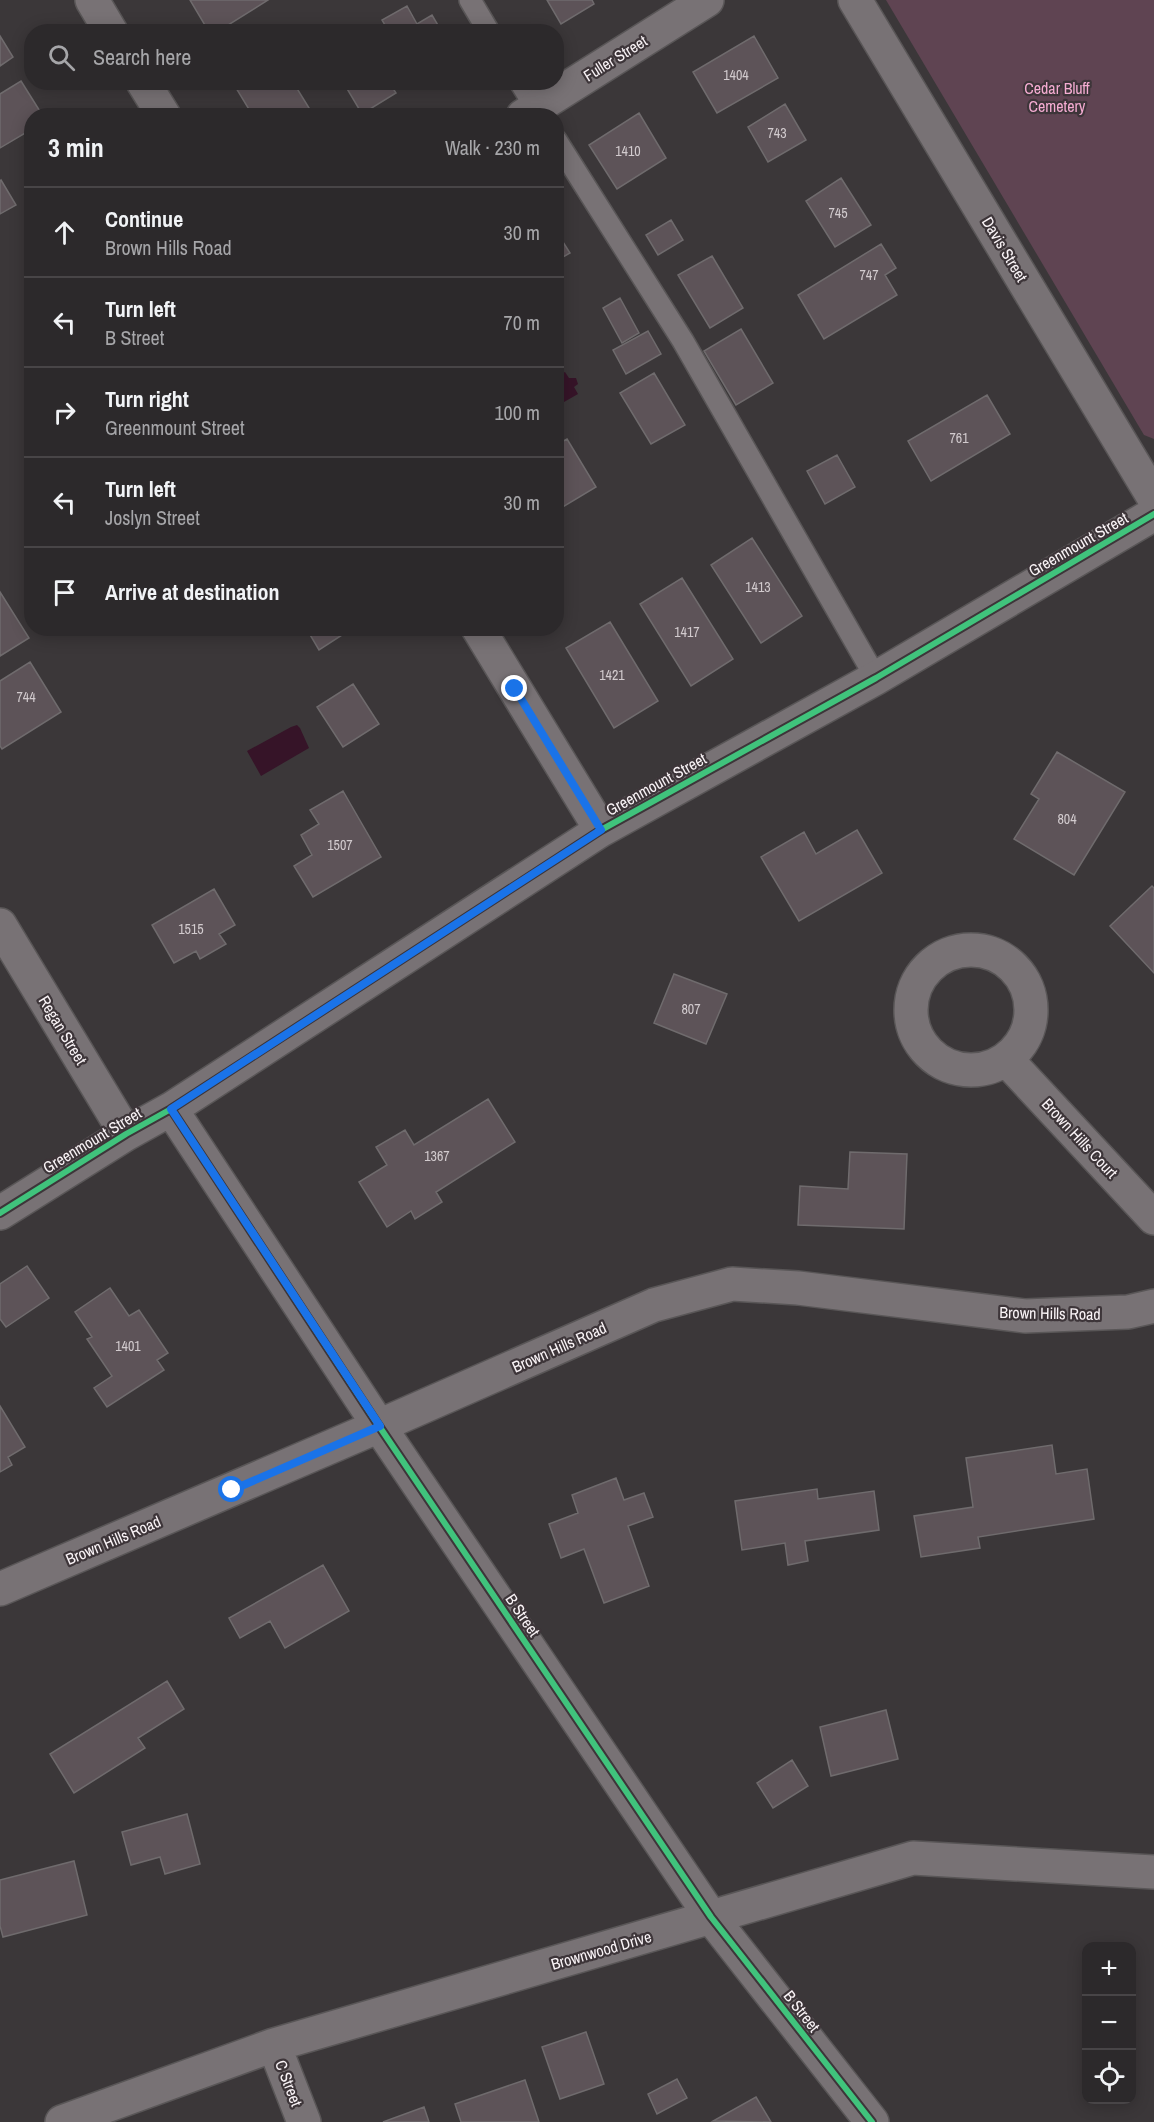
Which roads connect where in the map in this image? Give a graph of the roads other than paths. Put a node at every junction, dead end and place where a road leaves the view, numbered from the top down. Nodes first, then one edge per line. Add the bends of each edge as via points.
1 (92, 0) edge
2 (470, 0) edge
3 (706, 0) edge
4 (855, 0) edge
5 (106, 24) edge
6 (484, 24) edge
7 (564, 85) edge
8 (148, 90) edge
9 (555, 90) edge
10 (530, 105) edge
11 (159, 108) edge
12 (564, 153) edge
13 (1154, 498) edge
14 (1154, 514) edge
15 (483, 636) edge
16 (876, 678) junction
17 (601, 830) junction
18 (0, 925) edge
19 (1006, 1059) dead end
20 (171, 1109) junction
21 (126, 1134) junction
22 (0, 1213) edge
23 (1154, 1218) edge
24 (1154, 1306) edge
25 (380, 1426) junction
26 (0, 1589) edge
27 (1154, 1872) edge
28 (711, 1917) junction
29 (274, 2045) junction
30 (62, 2122) edge
31 (304, 2122) edge
32 (872, 2122) edge

1 - 5 street
2 - 6 lane
3 - 7 street, Fuller Street
4 - 13 street, Davis Street
8 - 11 street
9 - 10 street, Fuller Street
12 - 16 lane via 683,341
14 - 16 street, Greenmount Street
15 - 17 street
16 - 17 street, Greenmount Street
17 - 20 street, Greenmount Street
18 - 21 street, Regan Street
19 - 23 street, Brown Hills Court
20 - 21 street, Greenmount Street
20 - 25 street, B Street
21 - 22 street, Greenmount Street
24 - 25 street, Brown Hills Road via 1128,1312 1025,1316 798,1288 732,1284 654,1305
25 - 26 street, Brown Hills Road
25 - 28 street, B Street
27 - 28 street, Brownwood Drive via 913,1858
28 - 29 street, Brownwood Drive
28 - 32 street, B Street
29 - 30 street, Brownwood Drive
29 - 31 street, C Street

